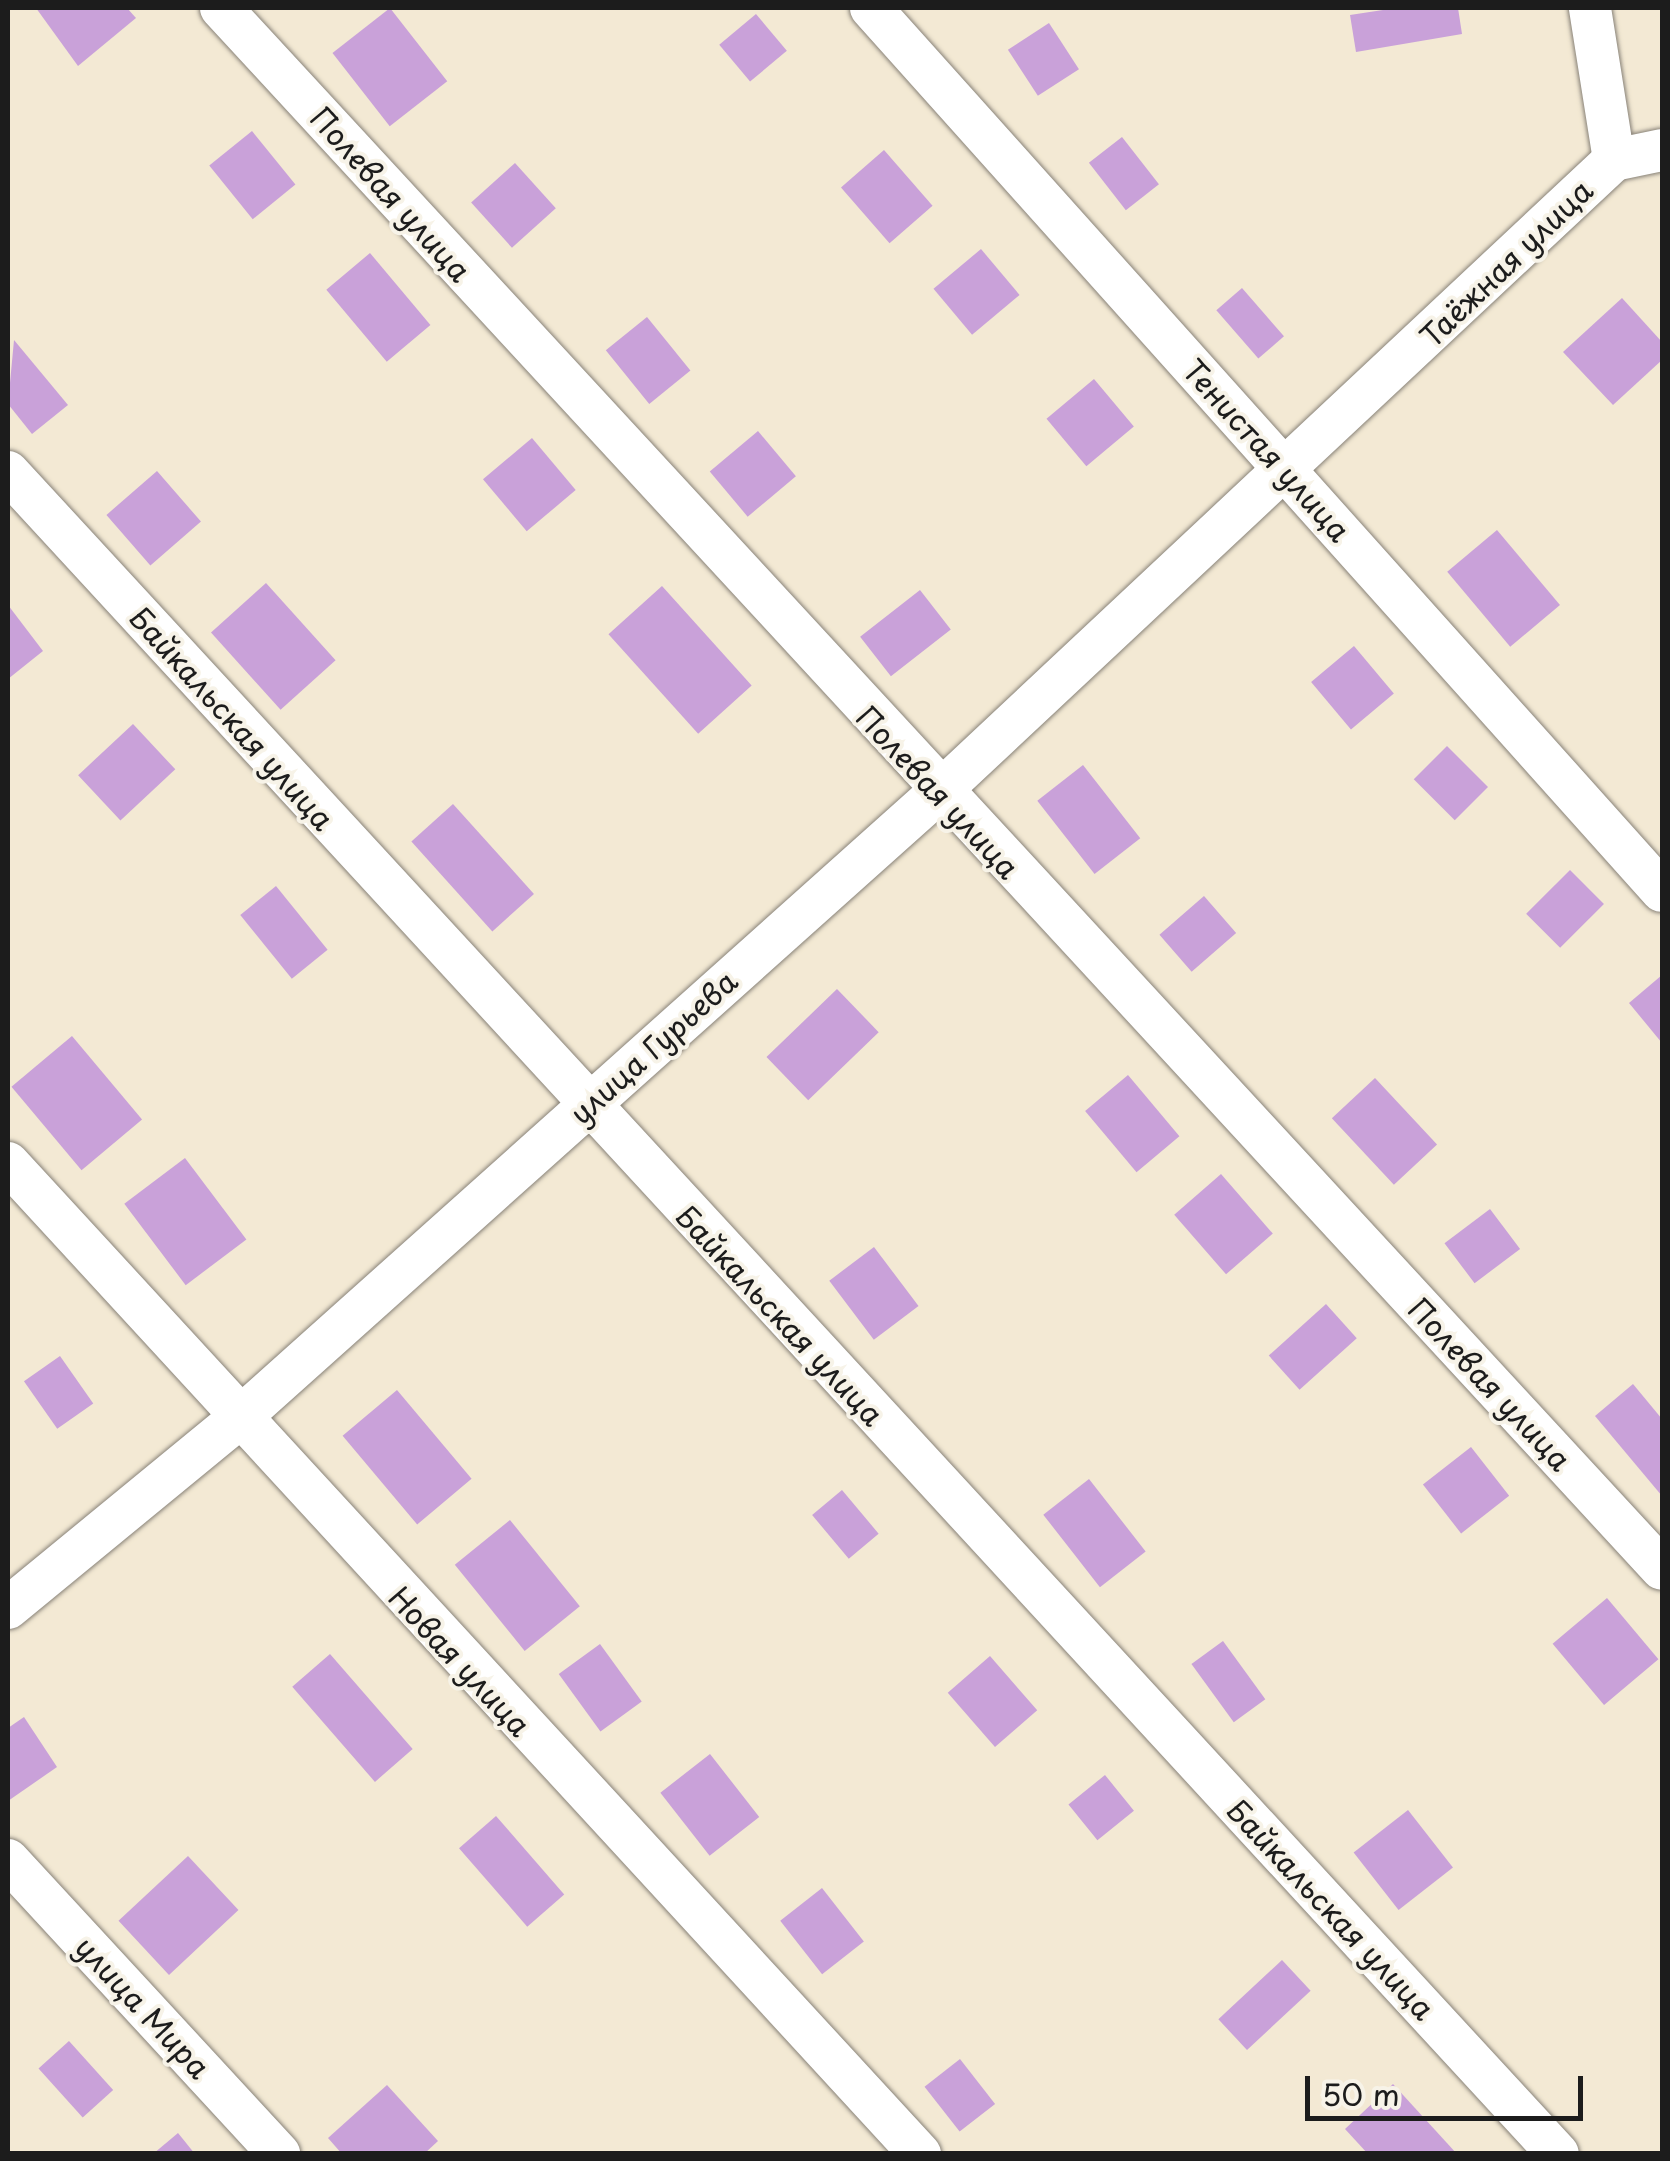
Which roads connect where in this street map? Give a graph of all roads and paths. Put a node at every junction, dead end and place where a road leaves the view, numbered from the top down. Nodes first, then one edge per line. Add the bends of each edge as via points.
1 (221, 8) edge
2 (872, 8) edge
3 (1590, 8) edge
4 (1662, 150) edge
5 (1614, 160) junction
6 (8, 472) edge
7 (1287, 473) junction
8 (938, 793) junction
9 (1662, 891) edge
10 (586, 1106) junction
11 (8, 1164) edge
12 (236, 1421) junction
13 (1662, 1568) edge
14 (8, 1608) edge
15 (8, 1860) edge
16 (279, 2154) edge
17 (920, 2154) edge
18 (1558, 2154) edge

1 - 8 street, Полевая улица
2 - 7 street, Тенистая улица
3 - 5 street, Таёжная улица
4 - 5 street
5 - 7 street, Таёжная улица
6 - 10 street, Байкальская улица
7 - 8 street, улица Гурьева
7 - 9 street, Тенистая улица
8 - 10 street, улица Гурьева
8 - 13 street, Полевая улица
10 - 12 street, улица Гурьева
10 - 18 street, Байкальская улица
11 - 12 street, Новая улица
12 - 14 street, улица Гурьева
12 - 17 street, Новая улица
15 - 16 street, улица Мира

